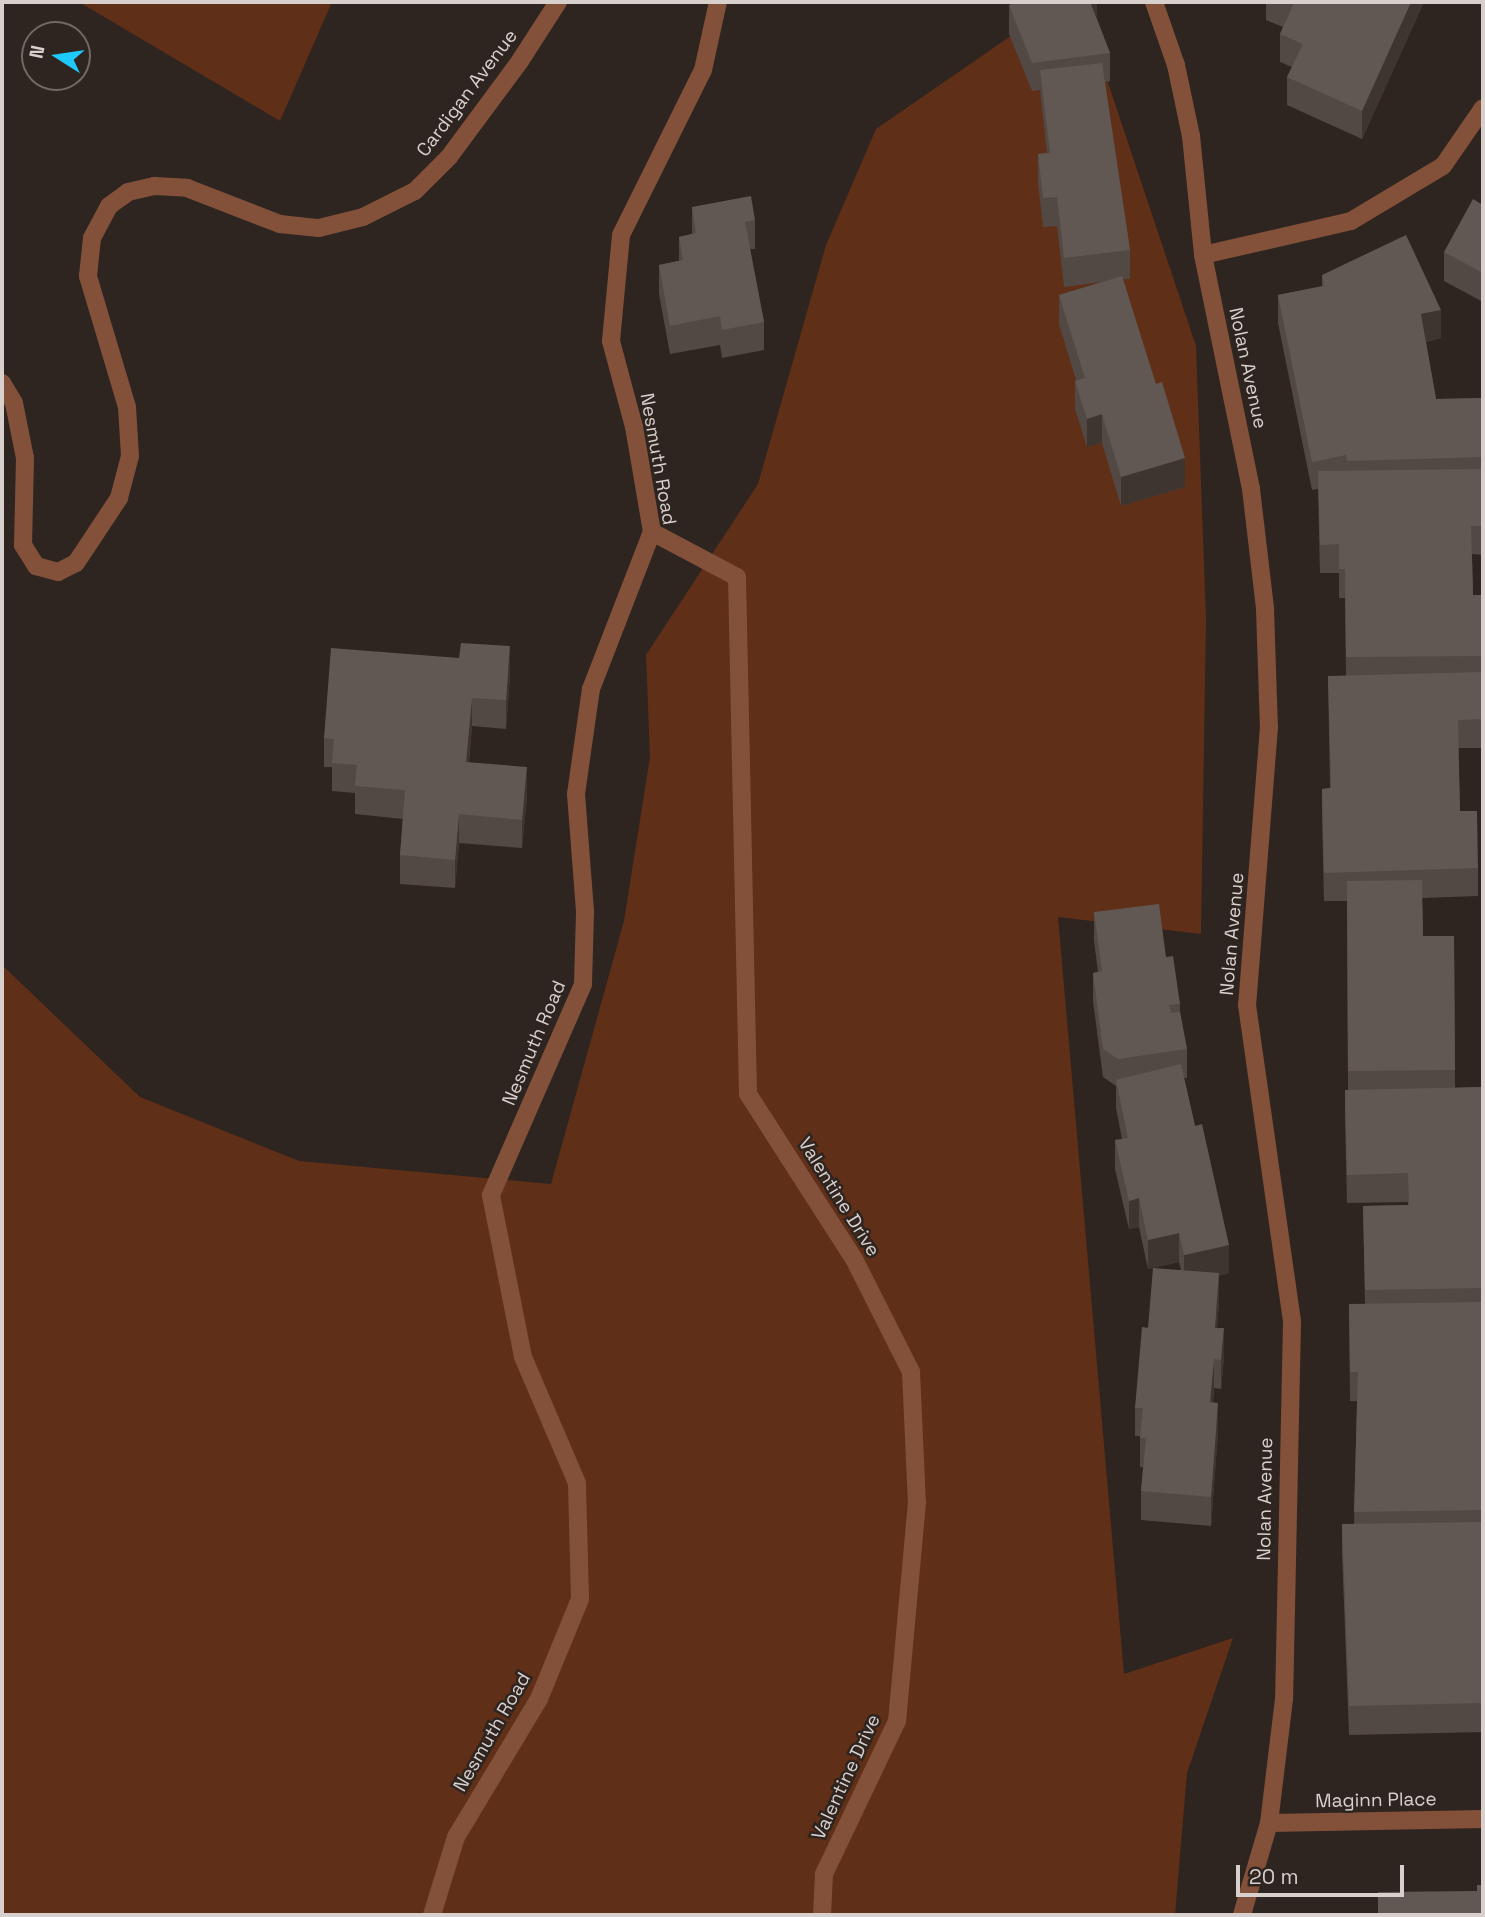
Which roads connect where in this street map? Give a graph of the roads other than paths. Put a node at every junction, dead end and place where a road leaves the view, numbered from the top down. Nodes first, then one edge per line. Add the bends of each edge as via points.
1 (558, 2) edge
2 (718, 2) edge
3 (1154, 2) edge
4 (1483, 108) edge
5 (1203, 256) junction
6 (2, 383) edge
7 (652, 532) junction
8 (1483, 1819) edge
9 (1269, 1823) junction
10 (432, 1915) edge
11 (822, 1915) edge
12 (1242, 1915) edge

1 - 6 street, Cardigan Avenue via 449,157 415,191 363,217 319,228 280,224 187,188 154,186 128,192 109,206 92,237 89,276 127,407 130,456 119,498 76,563 58,572 36,566 23,545 25,458 14,403
2 - 7 street, Nesmuth Road via 703,70 621,235 611,341 634,427
3 - 5 street, Nolan Avenue via 1176,65 1192,136
4 - 5 street via 1443,166 1351,221
5 - 9 street, Nolan Avenue via 1249,477 1265,609 1269,726 1247,1005 1292,1322 1284,1699
7 - 10 street, Nesmuth Road via 592,689 576,793 585,911 583,984 491,1195 523,1357 577,1483 580,1599 539,1699 456,1836
7 - 11 street, Valentine Drive via 737,577 748,1094 854,1259 911,1372 917,1502 897,1721 824,1874
8 - 9 street, Maginn Place
9 - 12 street, Nolan Avenue

